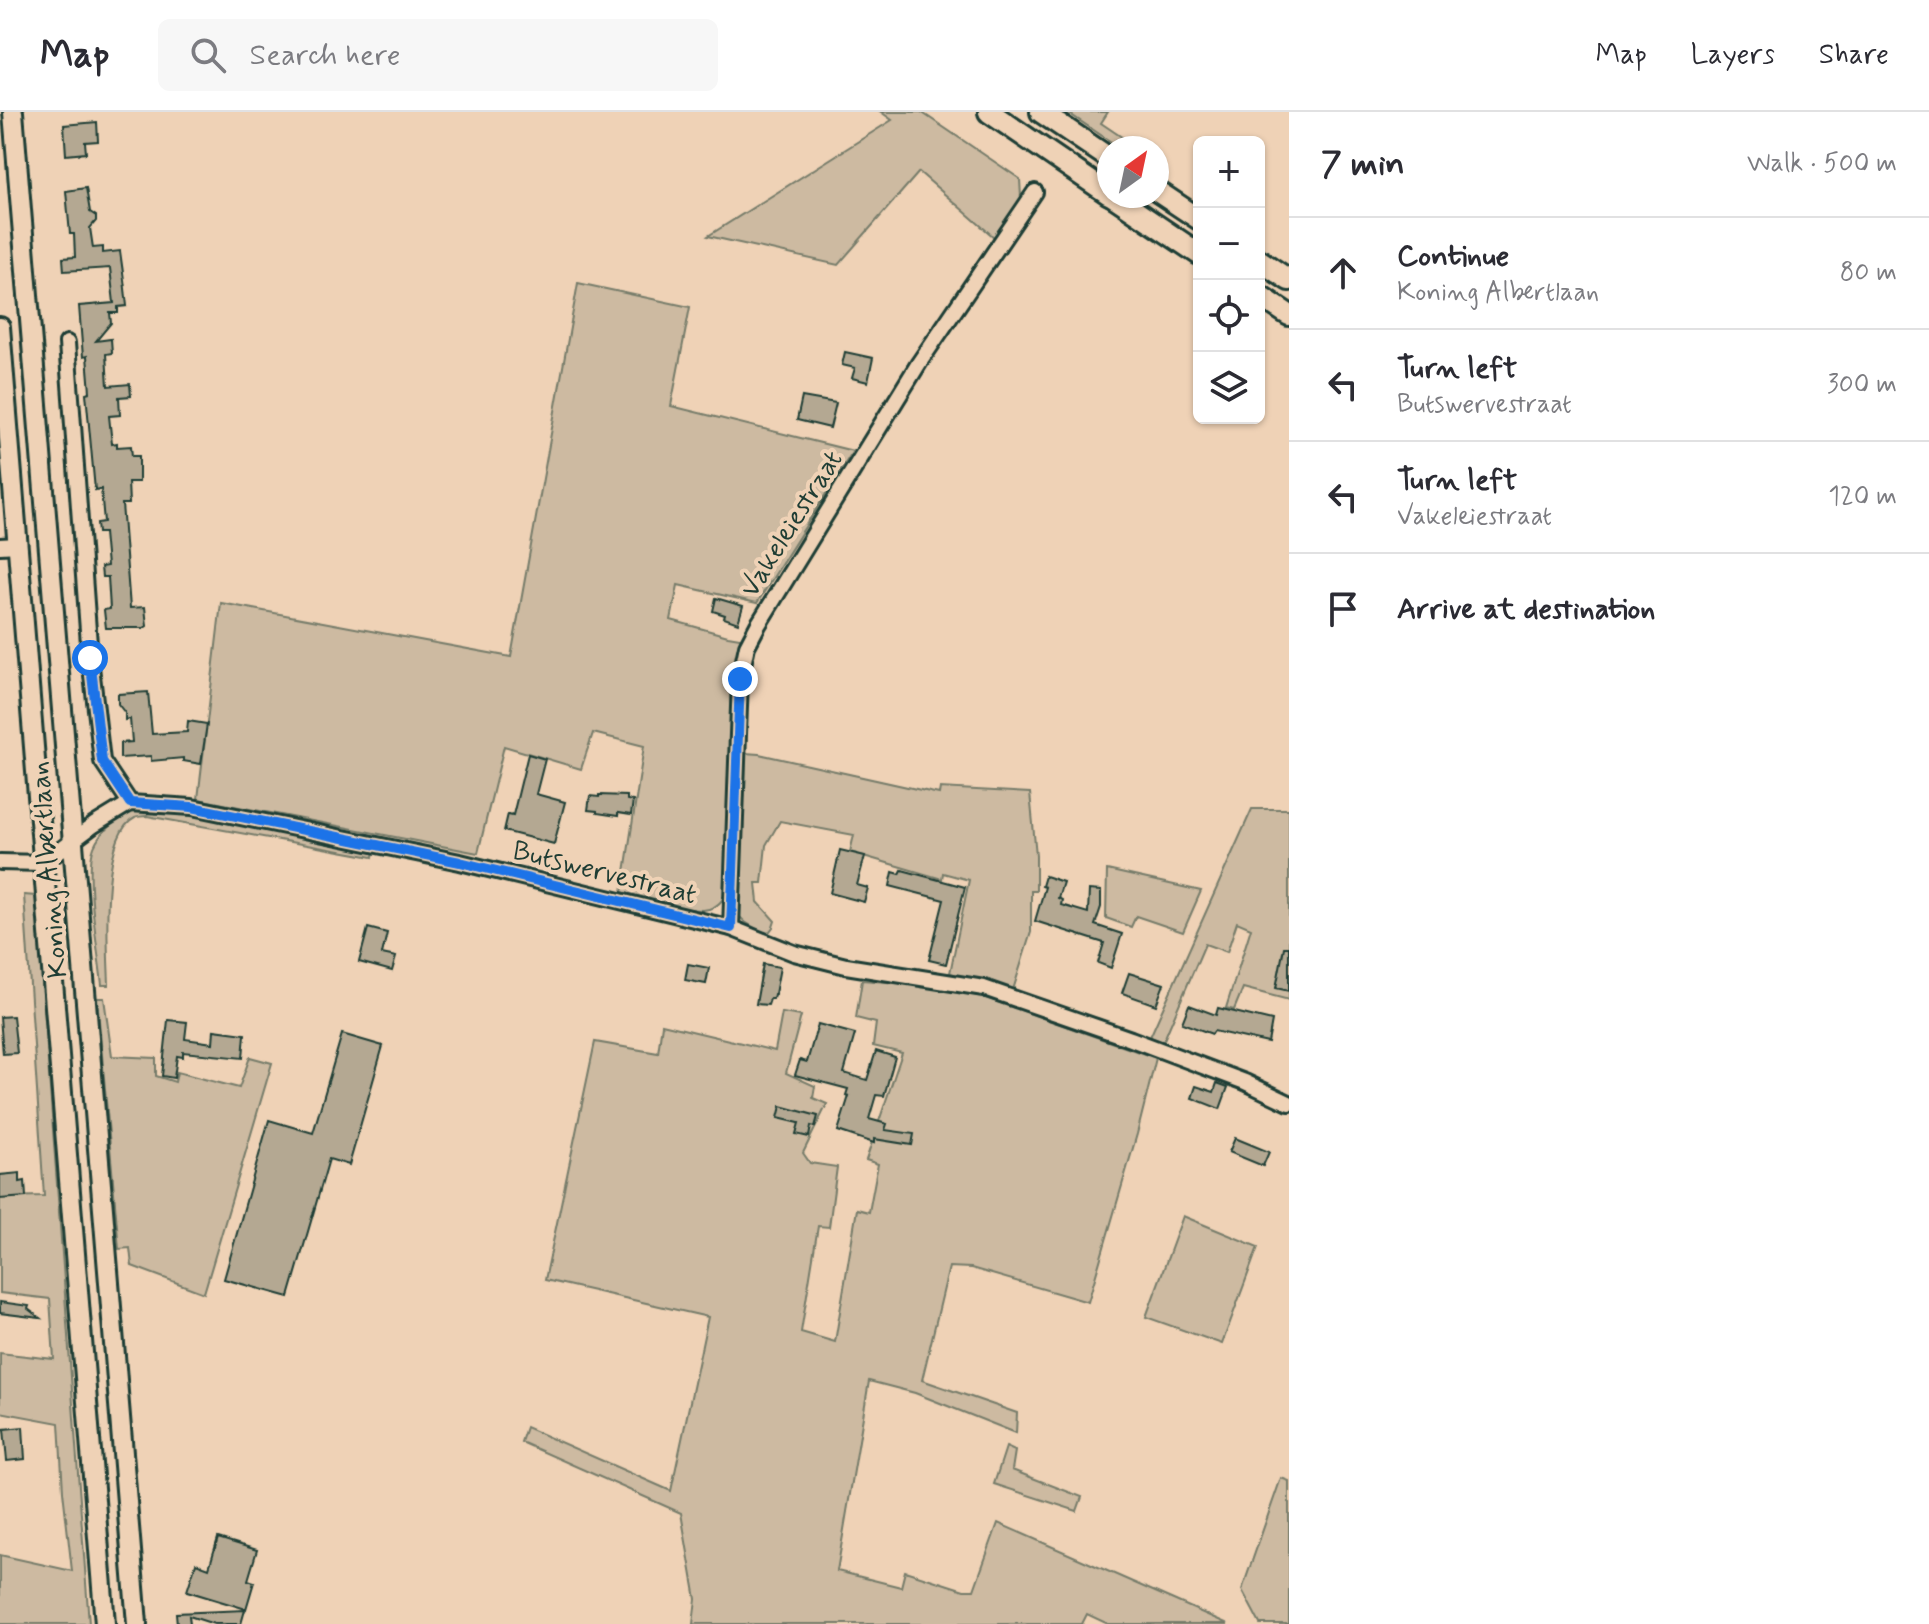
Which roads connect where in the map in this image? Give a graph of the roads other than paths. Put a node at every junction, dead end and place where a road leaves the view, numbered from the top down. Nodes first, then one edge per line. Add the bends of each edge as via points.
1 (13, 112) edge
2 (989, 112) edge
3 (1041, 112) edge
4 (1097, 150) edge
5 (1097, 185) edge
6 (1035, 192) dead end
7 (1169, 199) edge
8 (1130, 208) edge
9 (1193, 215) edge
10 (1193, 250) edge
11 (1265, 264) edge
12 (1289, 280) edge
13 (1265, 299) edge
14 (1289, 315) edge
15 (0, 327) edge
16 (67, 343) dead end
17 (9, 545) edge
18 (130, 803) junction
19 (72, 841) junction
20 (0, 862) edge
21 (43, 863) junction
22 (731, 928) junction
23 (1289, 1103) edge
24 (105, 1624) edge
25 (137, 1624) edge

1 - 19 main road, Koning Albertlaan
2 - 5 highway
3 - 4 highway
6 - 22 street, Vakeleiestraat via 919,363 747,646 738,710
7 - 9 highway
8 - 10 highway
11 - 12 highway
13 - 14 highway
15 - 17 main road, Koning Albertlaan
16 - 18 street via 102,761
17 - 21 main road, Koning Albertlaan
18 - 19 street
18 - 22 street, Butswervestraat via 192,807 460,862
19 - 21 street
19 - 25 main road, Koning Albertlaan
20 - 21 street
21 - 24 main road, Koning Albertlaan
22 - 23 street, Butswervestraat via 846,966 984,988 1131,1039

